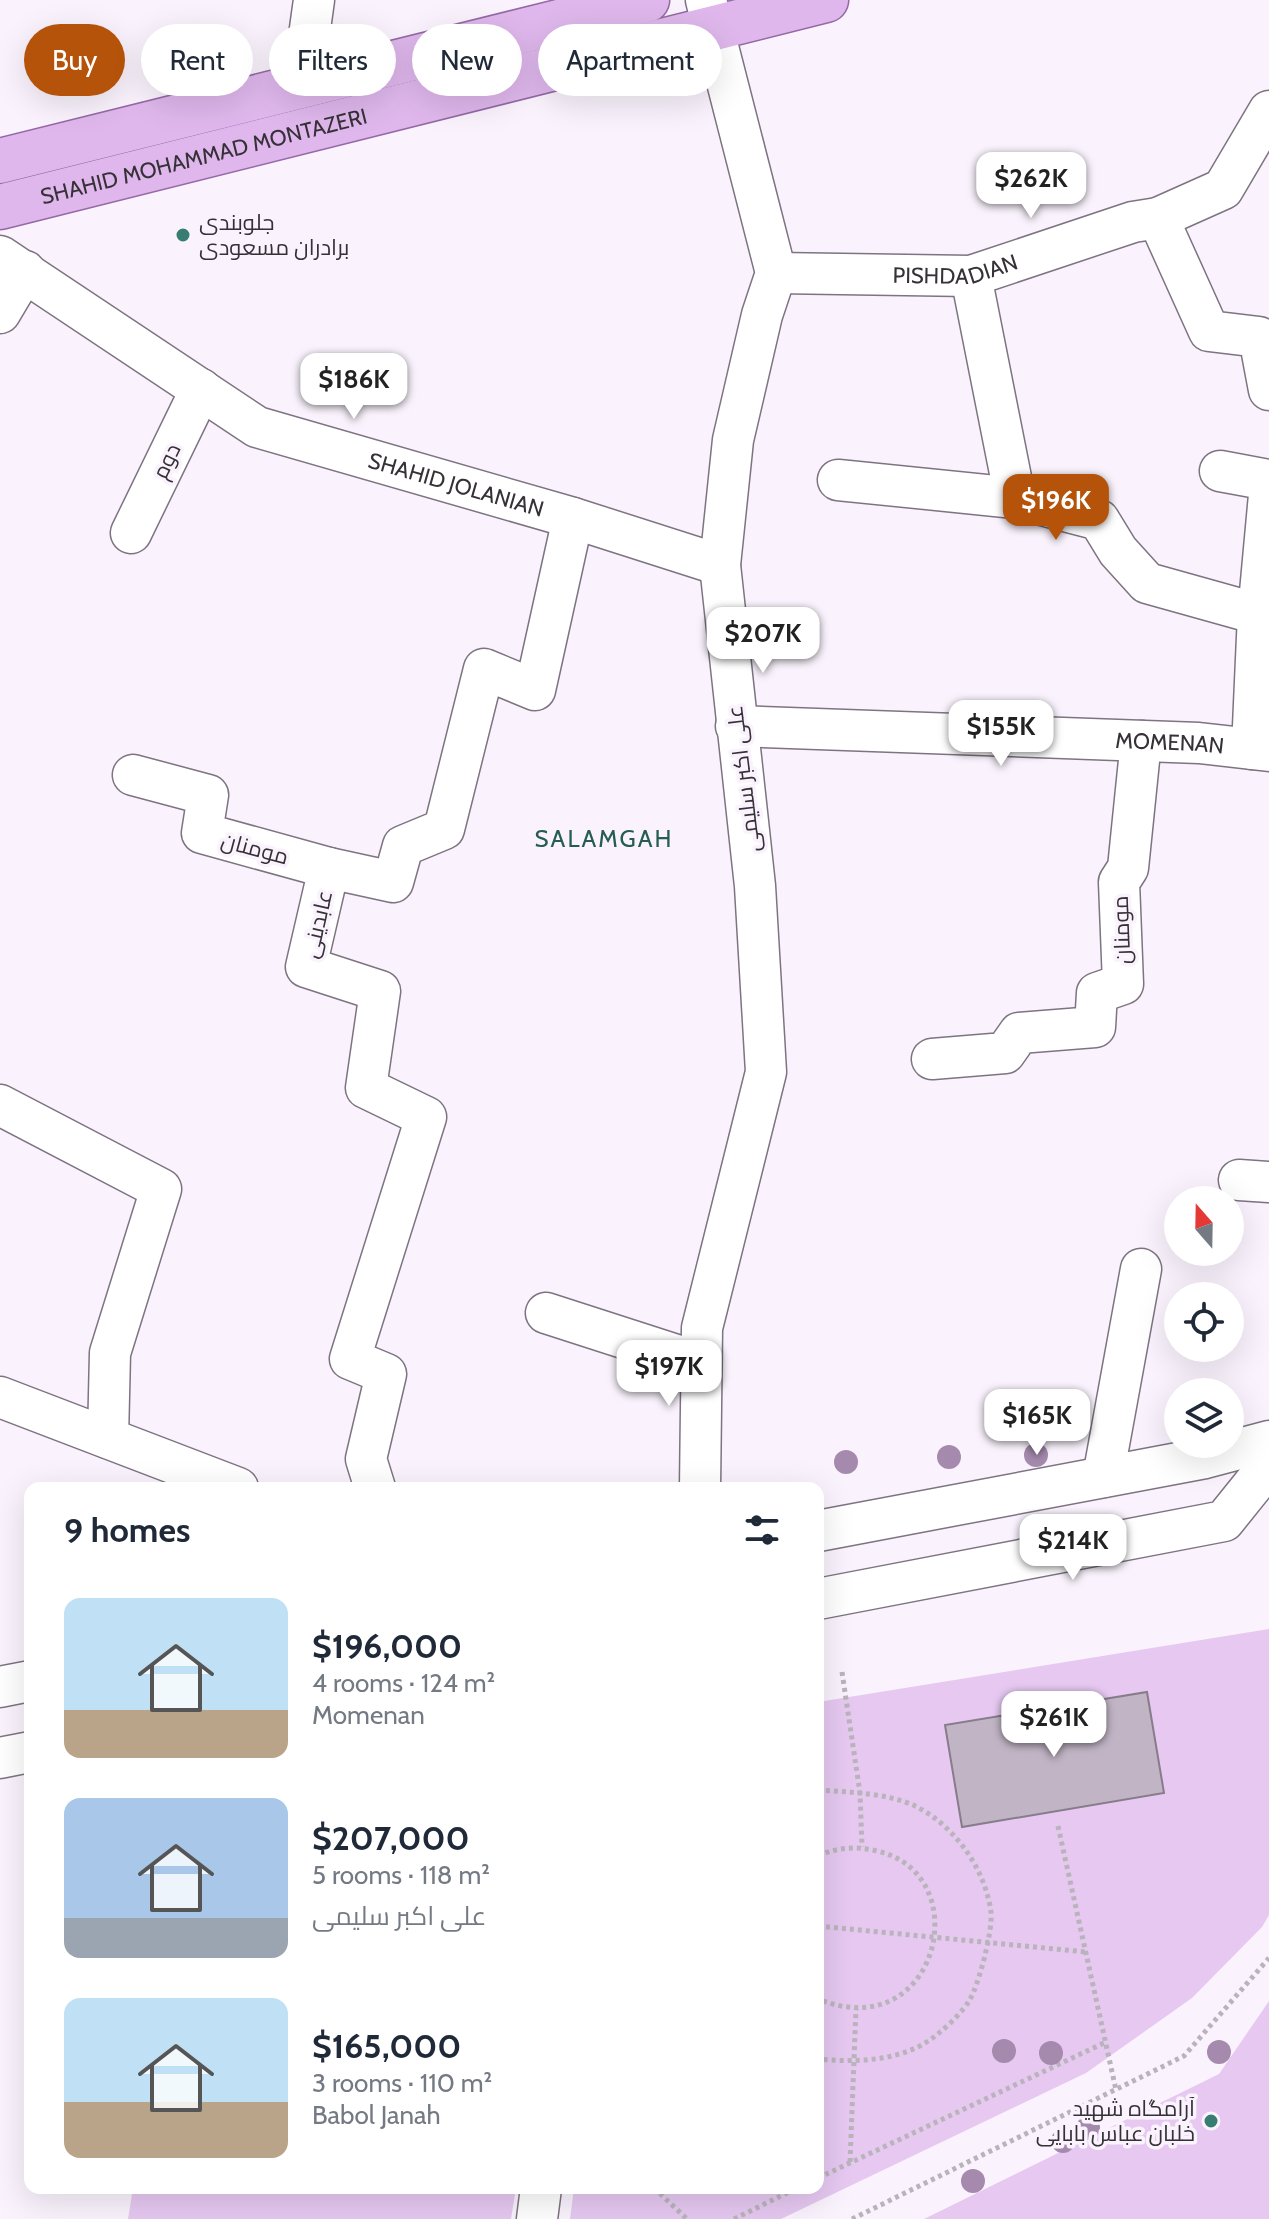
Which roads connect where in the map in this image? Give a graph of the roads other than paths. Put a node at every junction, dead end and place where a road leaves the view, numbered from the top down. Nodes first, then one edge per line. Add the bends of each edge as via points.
1 (314, 0) edge
2 (647, 0) edge
3 (826, 0) edge
4 (710, 14) edge
5 (311, 24) edge
6 (396, 63) edge
7 (269, 94) edge
8 (1269, 111) edge
9 (0, 161) edge
10 (0, 207) edge
11 (1158, 218) junction
12 (12, 264) edge
13 (776, 273) junction
14 (971, 276) junction
15 (0, 313) edge
16 (201, 389) junction
17 (1269, 390) edge
18 (1220, 471) dead end
19 (838, 480) dead end
20 (1269, 480) edge
21 (1269, 495) edge
22 (1015, 498) junction
23 (573, 518) junction
24 (131, 533) dead end
25 (720, 565) junction
26 (1258, 614) junction
27 (736, 726) junction
28 (1141, 741) junction
29 (1261, 750) edge
30 (133, 775) dead end
31 (329, 868) junction
32 (932, 1059) dead end
33 (0, 1105) edge
34 (1141, 1269) dead end
35 (546, 1313) dead end
36 (701, 1363) junction
37 (0, 1397) edge
38 (108, 1438) junction
39 (1269, 1441) edge
40 (1269, 1465) edge
41 (1103, 1477) junction
42 (222, 1482) edge
43 (373, 1482) edge
44 (700, 1482) edge
45 (824, 1530) edge
46 (824, 1598) edge
47 (24, 1682) edge
48 (0, 1687) edge
49 (24, 1753) edge
50 (0, 1758) edge
51 (540, 2194) edge
52 (537, 2219) edge

1 - 5 street
2 - 6 main road, SHAHID MOHAMMAD MONTAZERI
3 - 4 main road, SHAHID MOHAMMAD MONTAZERI
4 - 10 main road, SHAHID MOHAMMAD MONTAZERI
4 - 13 street
7 - 9 main road, SHAHID MOHAMMAD MONTAZERI
8 - 11 street, PISHDADIAN via 1223,189
11 - 14 street, PISHDADIAN
11 - 17 street via 1209,331 1259,337
12 - 15 street
12 - 16 street, SHAHID JOLANIAN
13 - 14 street, PISHDADIAN
13 - 25 street, علی اکبر سلیمی via 733,440
14 - 22 street
16 - 23 street, SHAHID JOLANIAN via 257,427
16 - 24 street, دوم
18 - 20 street
19 - 22 street
21 - 26 street
22 - 26 street via 1099,520 1147,583
23 - 25 street, SHAHID JOLANIAN
23 - 31 street, عابدینی via 535,690 484,669 444,829 403,846 393,882
25 - 27 street, علی اکبر سلیمی
26 - 29 street
27 - 28 street, MOMENAN
27 - 36 street, علی اکبر سلیمی via 755,886 766,1072 702,1328
28 - 29 street, MOMENAN
28 - 32 street, مومنان via 1128,868 1119,882 1123,984 1097,993 1095,1027 1019,1033 1005,1053
30 - 31 street, مومنان via 208,795 202,833
31 - 43 street, عابدینی via 306,967 380,991 366,1088 426,1117 350,1359 386,1374 366,1459
33 - 38 street via 161,1189 110,1353
34 - 41 street
35 - 36 street
36 - 44 street, علی اکبر سلیمی
37 - 38 street
38 - 42 street
39 - 41 street
40 - 46 street via 1224,1521
41 - 45 street
47 - 48 street
49 - 50 street
51 - 52 street

